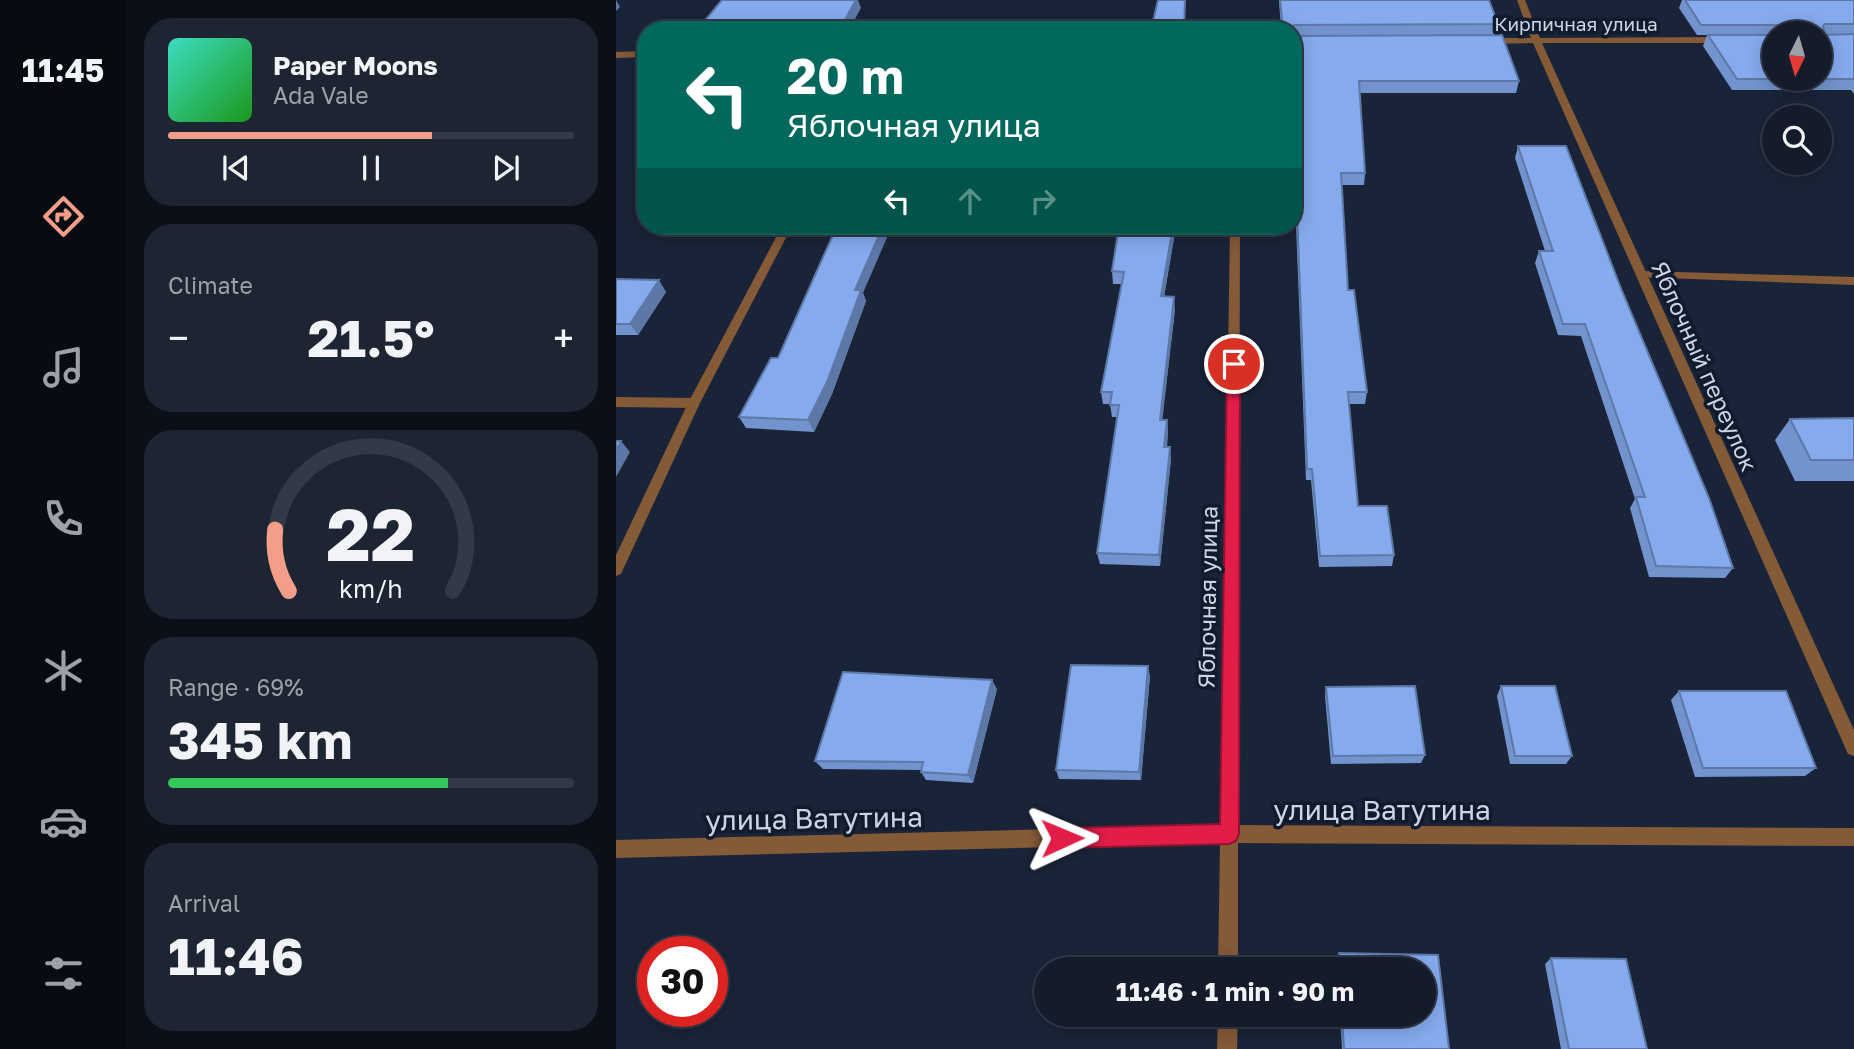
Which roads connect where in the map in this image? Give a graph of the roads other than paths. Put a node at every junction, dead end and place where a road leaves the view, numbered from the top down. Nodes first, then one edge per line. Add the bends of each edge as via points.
1 (1521, 0) edge
2 (1536, 40) junction
3 (1735, 40) edge
4 (1468, 41) edge
5 (637, 54) edge
6 (616, 55) edge
7 (782, 235) edge
8 (1235, 235) edge
9 (1641, 275) junction
10 (1854, 281) edge
11 (616, 402) edge
12 (694, 403) junction
13 (616, 570) edge
14 (1854, 748) edge
15 (1229, 834) junction
16 (1854, 838) edge
17 (616, 849) edge
18 (1228, 957) edge
19 (1228, 1027) edge
20 (1227, 1049) edge

1 - 2 street, Яблочный переулок
2 - 3 street, Кирпичная улица
2 - 4 street, Кирпичная улица
2 - 9 street, Яблочный переулок
5 - 6 street
7 - 12 street
8 - 15 street, Яблочная улица
9 - 10 street
9 - 14 street, Яблочный переулок
11 - 12 street
12 - 13 street
15 - 16 street, улица Ватутина
15 - 17 street, улица Ватутина
15 - 18 street, Яблочная улица
19 - 20 street

